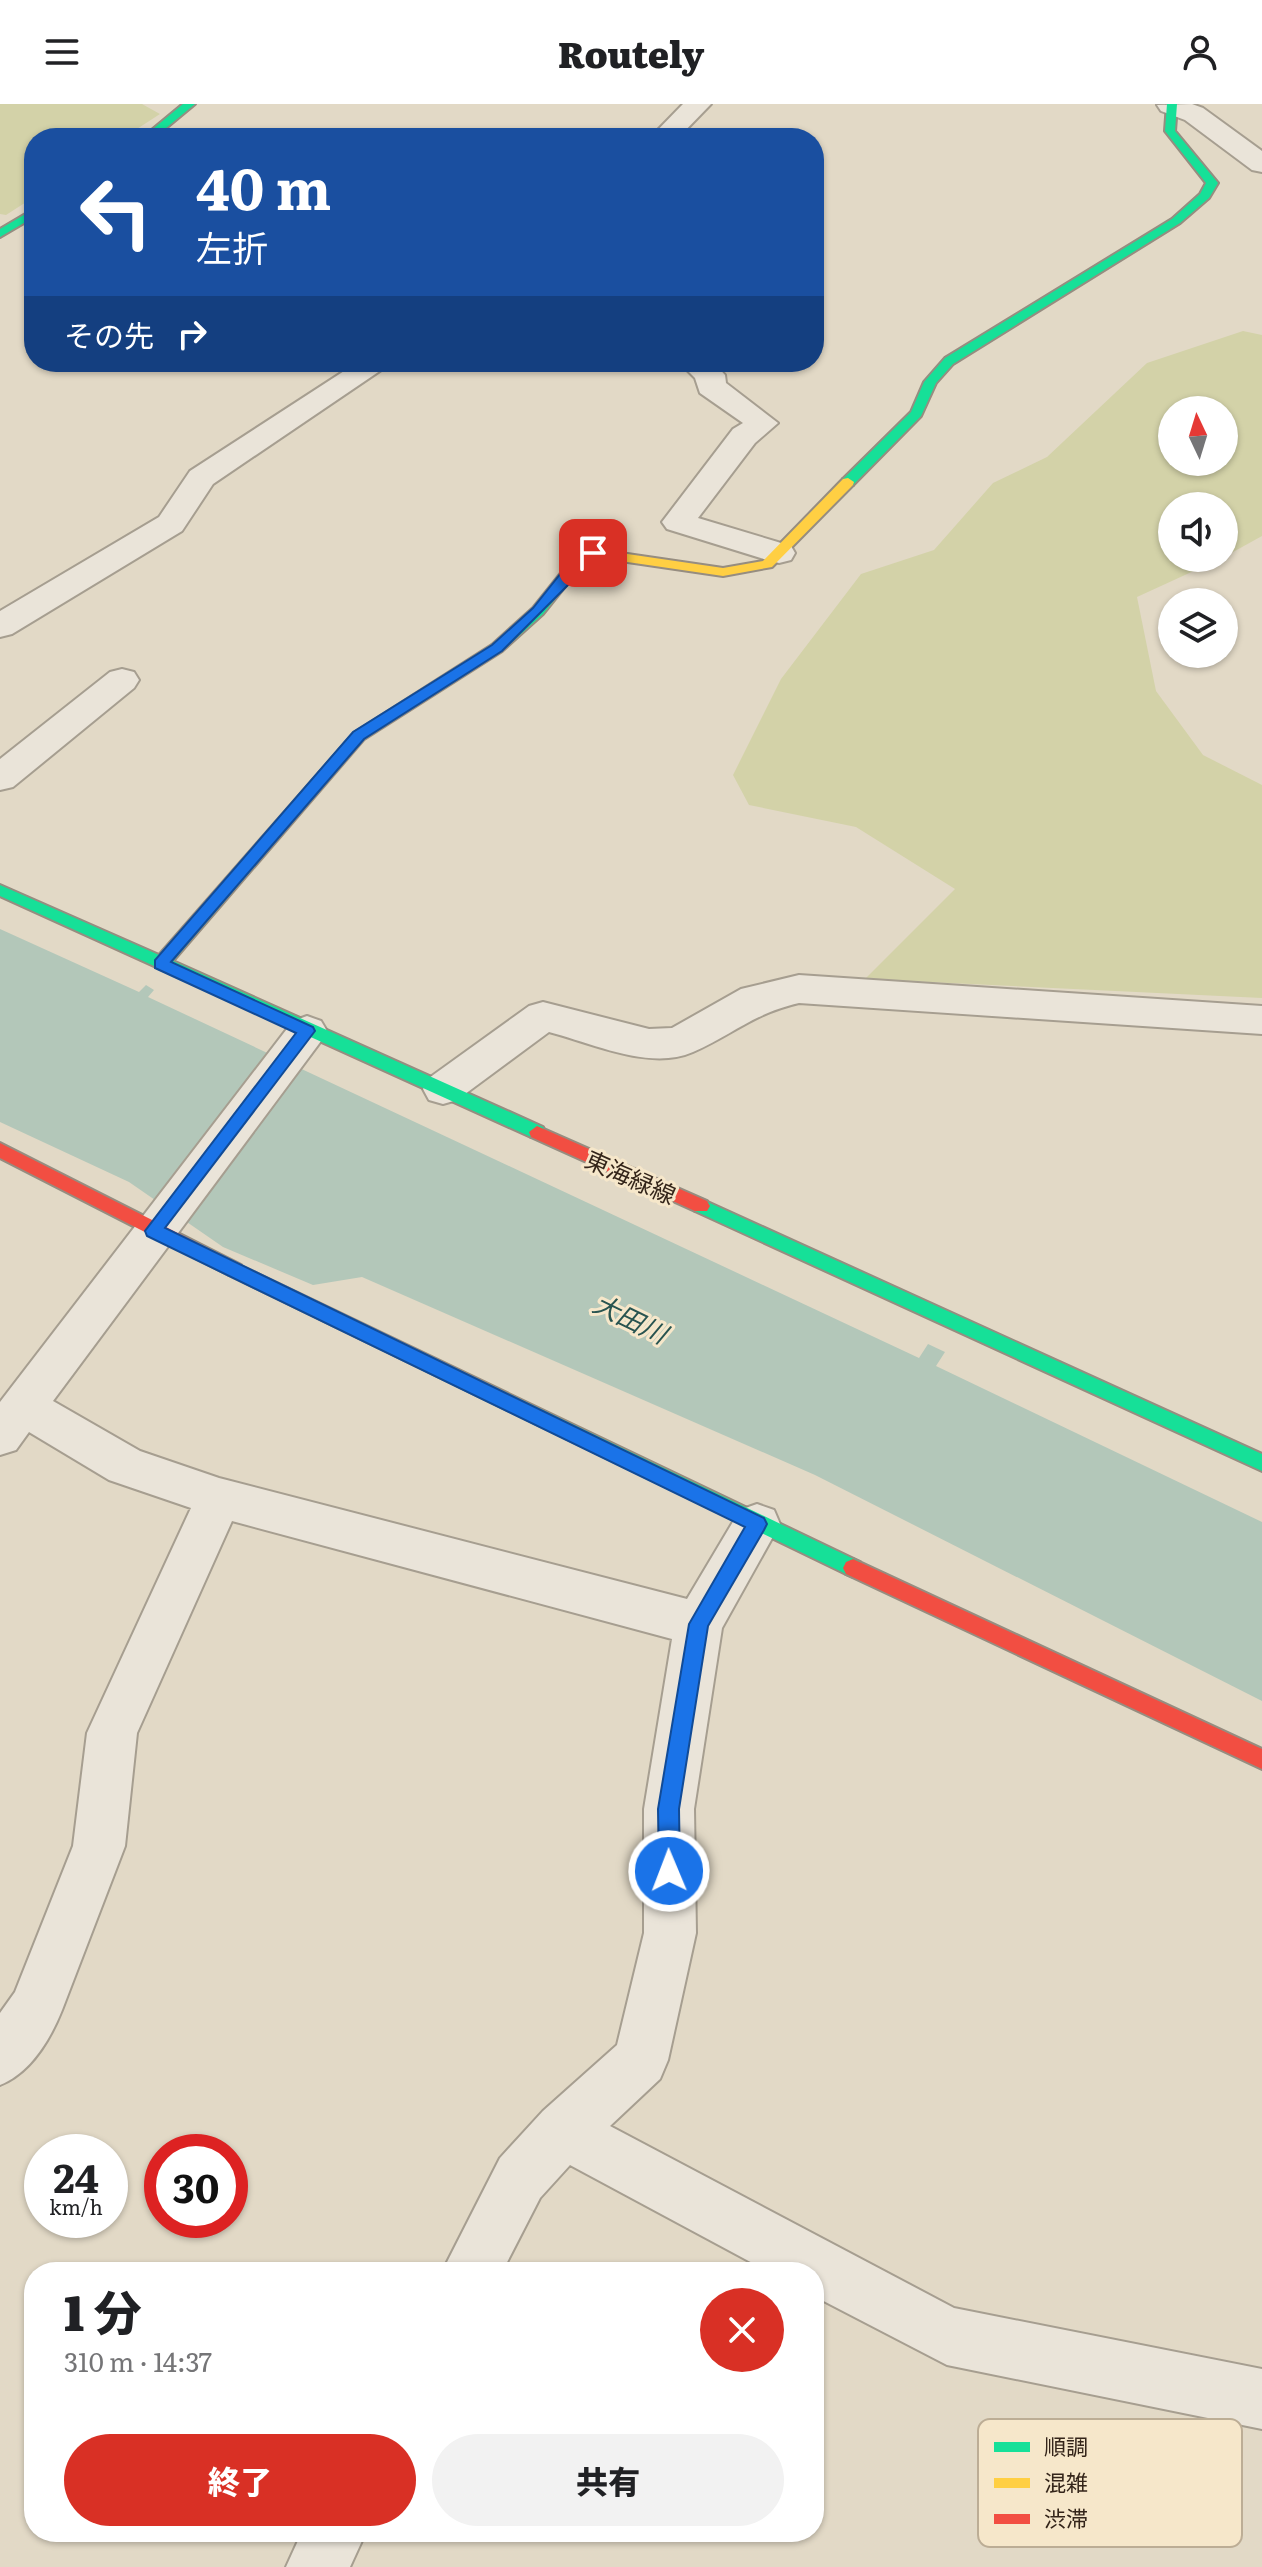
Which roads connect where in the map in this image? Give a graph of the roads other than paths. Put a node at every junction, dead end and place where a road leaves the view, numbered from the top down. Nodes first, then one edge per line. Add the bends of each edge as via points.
1 (190, 104) edge
2 (698, 104) edge
3 (1171, 105) edge
4 (160, 128) edge
5 (673, 128) edge
6 (1262, 164) edge
7 (24, 218) edge
8 (0, 234) edge
9 (363, 372) edge
10 (706, 372) edge
11 (779, 553) junction
12 (0, 626) edge
13 (122, 680) dead end
14 (0, 778) edge
15 (0, 890) edge
16 (161, 964) junction
17 (1262, 1020) edge
18 (301, 1038) junction
19 (443, 1089) junction
20 (0, 1150) edge
21 (158, 1224) junction
22 (11, 1421) edge
23 (1262, 1463) edge
24 (219, 1498) junction
25 (757, 1524) junction
26 (699, 1624) junction
27 (1262, 1759) edge
28 (0, 2058) edge
29 (563, 2131) junction
30 (476, 2262) edge
31 (808, 2262) edge
32 (824, 2270) edge
33 (1262, 2399) edge
34 (330, 2542) edge
35 (317, 2567) edge

1 - 4 street
2 - 5 street
3 - 6 street via 1194,114
3 - 11 street via 1170,131 1212,183 1205,196 1176,221 949,361 930,382 917,413
7 - 8 street
9 - 12 street via 201,478 171,524
10 - 11 street via 711,387 763,423 744,436 678,522
11 - 16 street via 767,564 723,572 593,553 497,648 359,736
13 - 14 street
15 - 16 street, 東海緑線
16 - 18 street, 東海緑線
17 - 19 street via 799,989 755,999 679,1042 649,1044 543,1016
18 - 19 street, 東海緑線
18 - 21 street
19 - 23 street, 東海緑線
20 - 21 street
21 - 22 street
21 - 25 street
22 - 24 street
24 - 26 street
24 - 28 street via 112,1733 99,1846 88,1876 35,2010
25 - 26 street
25 - 27 street
26 - 29 street via 669,1809 670,1933 641,2060
29 - 30 street via 520,2178
29 - 31 street
32 - 33 street via 947,2336
34 - 35 street

